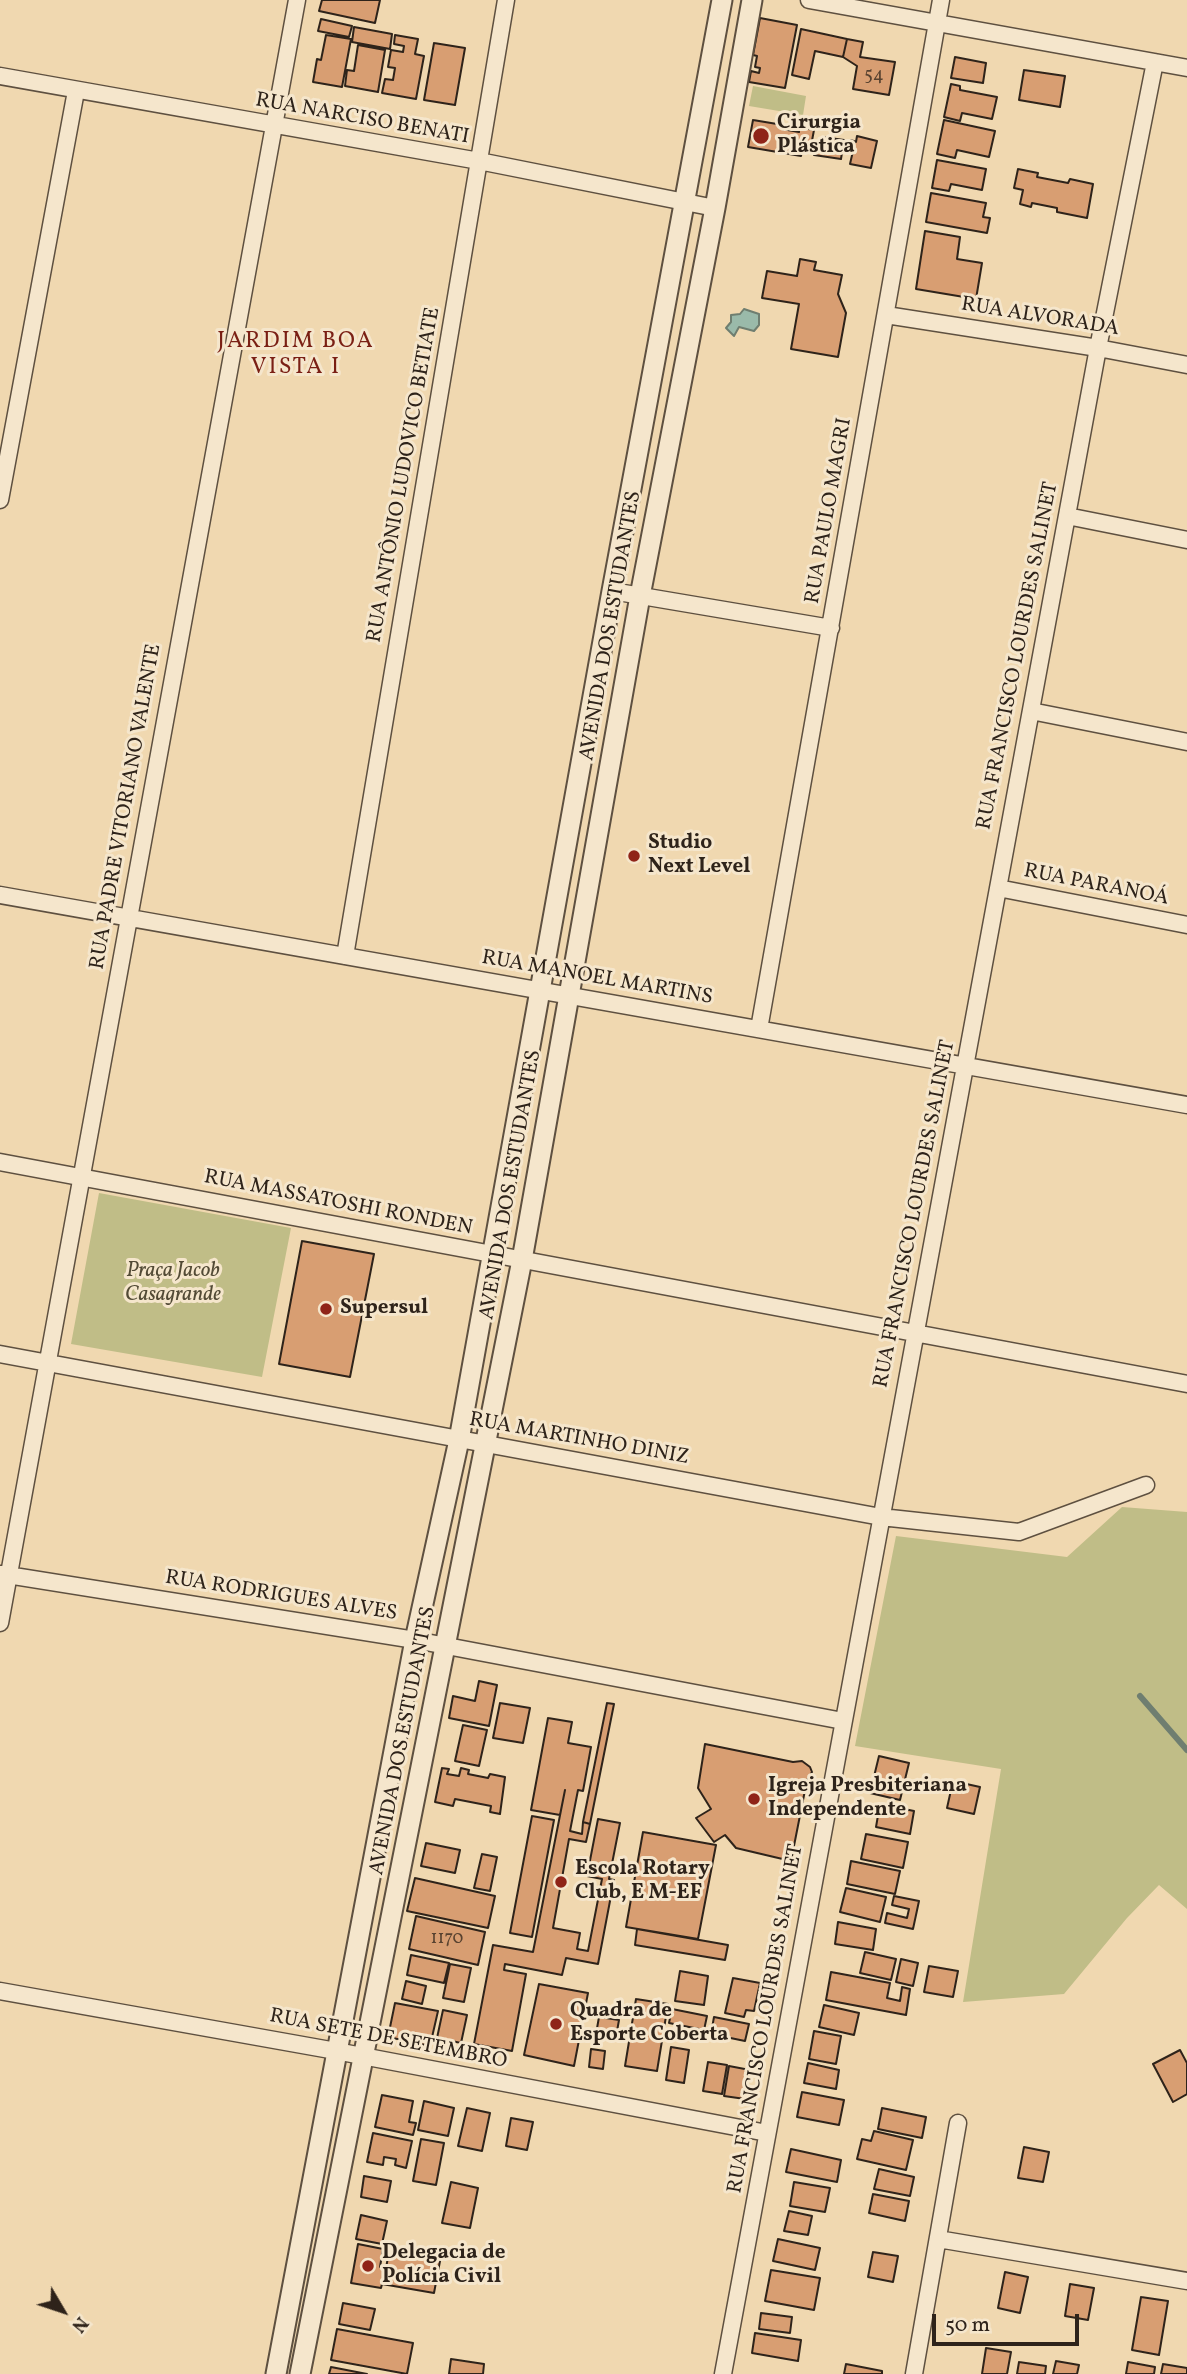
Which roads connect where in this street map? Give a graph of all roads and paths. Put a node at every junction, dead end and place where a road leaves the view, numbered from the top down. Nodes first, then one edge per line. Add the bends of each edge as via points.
1 (297, 0) edge
2 (506, 0) edge
3 (722, 0) edge
4 (751, 0) edge
5 (809, 0) edge
6 (941, 0) edge
7 (937, 23) junction
8 (1155, 62) junction
9 (1187, 68) edge
10 (0, 76) edge
11 (76, 91) junction
12 (274, 126) junction
13 (479, 161) junction
14 (685, 202) junction
15 (715, 208) junction
16 (887, 315) junction
17 (1098, 348) junction
18 (1187, 365) edge
19 (0, 500) edge
20 (1067, 516) junction
21 (1187, 540) edge
22 (612, 591) junction
23 (640, 596) junction
24 (831, 628) junction
25 (1031, 711) junction
26 (1187, 741) edge
27 (575, 796) junction
28 (603, 801) junction
29 (998, 888) junction
30 (0, 895) edge
31 (128, 918) junction
32 (1187, 925) edge
33 (345, 956) junction
34 (540, 991) junction
35 (569, 996) junction
36 (759, 1029) junction
37 (965, 1066) junction
38 (1187, 1105) edge
39 (0, 1162) edge
40 (82, 1177) junction
41 (492, 1255) junction
42 (522, 1260) junction
43 (915, 1333) junction
44 (0, 1354) edge
45 (48, 1363) junction
46 (1187, 1384) edge
47 (459, 1440) junction
48 (486, 1444) junction
49 (1146, 1485) dead end
50 (881, 1517) junction
51 (4, 1574) edge
52 (0, 1623) edge
53 (415, 1640) junction
54 (446, 1646) junction
55 (843, 1721) junction
56 (385, 1795) junction
57 (415, 1799) junction
58 (361, 1918) junction
59 (390, 1923) junction
60 (0, 1991) edge
61 (336, 2051) junction
62 (363, 2056) junction
63 (958, 2123) dead end
64 (767, 2133) junction
65 (307, 2206) junction
66 (333, 2212) junction
67 (938, 2239) junction
68 (1187, 2281) edge
69 (284, 2330) junction
70 (308, 2333) junction
71 (276, 2374) edge
72 (300, 2374) edge
73 (723, 2374) edge
74 (914, 2374) edge

1 - 12 street, RUA PADRE VITORIANO VALENTE
2 - 13 street, RUA ANTÔNIO LUDOVICO BETIATE
3 - 14 street, AVENIDA DOS ESTUDANTES
4 - 15 street, AVENIDA DOS ESTUDANTES
5 - 7 street
6 - 7 street, RUA PAULO MAGRI
7 - 8 street
7 - 16 street, RUA PAULO MAGRI
8 - 9 street
8 - 17 street, RUA FRANCISCO LOURDES SALINET
10 - 11 street, RUA NARCISO BENATI
11 - 12 street, RUA NARCISO BENATI
11 - 19 street
12 - 13 street, RUA NARCISO BENATI
12 - 31 street, RUA PADRE VITORIANO VALENTE
13 - 14 street, RUA NARCISO BENATI
13 - 33 street, RUA ANTÔNIO LUDOVICO BETIATE
14 - 15 street, RUA NARCISO BENATI
14 - 22 street, AVENIDA DOS ESTUDANTES
15 - 23 street, AVENIDA DOS ESTUDANTES
16 - 17 street, RUA ALVORADA
16 - 24 street, RUA PAULO MAGRI
17 - 18 street, RUA ALVORADA
17 - 20 street, RUA FRANCISCO LOURDES SALINET
20 - 21 street
20 - 25 street, RUA FRANCISCO LOURDES SALINET
22 - 23 street
22 - 27 street, AVENIDA DOS ESTUDANTES
23 - 24 street
23 - 28 street, AVENIDA DOS ESTUDANTES
24 - 36 street, RUA PAULO MAGRI
25 - 26 street
25 - 29 street, RUA FRANCISCO LOURDES SALINET
27 - 28 street
27 - 34 street, AVENIDA DOS ESTUDANTES
28 - 35 street, AVENIDA DOS ESTUDANTES
29 - 32 street, RUA PARANOÁ
29 - 37 street, RUA FRANCISCO LOURDES SALINET
30 - 31 street, RUA MANOEL MARTINS
31 - 33 street, RUA MANOEL MARTINS
31 - 40 street, RUA PADRE VITORIANO VALENTE
33 - 34 street, RUA MANOEL MARTINS
34 - 35 street, RUA MANOEL MARTINS
34 - 41 street, AVENIDA DOS ESTUDANTES
35 - 36 street, RUA MANOEL MARTINS
35 - 42 street, AVENIDA DOS ESTUDANTES
36 - 37 street, RUA MANOEL MARTINS
37 - 38 street, RUA MANOEL MARTINS
37 - 43 street, RUA FRANCISCO LOURDES SALINET
39 - 40 street, RUA MASSATOSHI RONDEN
40 - 41 street, RUA MASSATOSHI RONDEN
40 - 45 street, RUA PADRE VITORIANO VALENTE
41 - 42 street, RUA MASSATOSHI RONDEN
41 - 47 street, AVENIDA DOS ESTUDANTES
42 - 43 street, RUA MASSATOSHI RONDEN
42 - 48 street, AVENIDA DOS ESTUDANTES
43 - 46 street, RUA MASSATOSHI RONDEN
43 - 50 street, RUA FRANCISCO LOURDES SALINET
44 - 45 street, RUA MARTINHO DINIZ
45 - 47 street, RUA MARTINHO DINIZ
45 - 51 street, RUA PADRE VITORIANO VALENTE
47 - 48 street, RUA MARTINHO DINIZ
47 - 53 street, AVENIDA DOS ESTUDANTES
48 - 50 street, RUA MARTINHO DINIZ
48 - 54 street, AVENIDA DOS ESTUDANTES
49 - 50 street, RUA MARTINHO DINIZ via 1019,1532
50 - 55 street, RUA FRANCISCO LOURDES SALINET
51 - 52 street, RUA PADRE VITORIANO VALENTE
51 - 53 street, RUA RODRIGUES ALVES
53 - 54 street, RUA RODRIGUES ALVES
53 - 56 street, AVENIDA DOS ESTUDANTES
54 - 55 street, RUA RODRIGUES ALVES
54 - 57 street, AVENIDA DOS ESTUDANTES
55 - 64 street, RUA FRANCISCO LOURDES SALINET
56 - 57 street
56 - 58 street, AVENIDA DOS ESTUDANTES
57 - 59 street, AVENIDA DOS ESTUDANTES
58 - 59 street
58 - 61 street, AVENIDA DOS ESTUDANTES
59 - 62 street, AVENIDA DOS ESTUDANTES
60 - 61 street, RUA SETE DE SETEMBRO
61 - 62 street, RUA SETE DE SETEMBRO
61 - 65 street, AVENIDA DOS ESTUDANTES
62 - 64 street, RUA SETE DE SETEMBRO
62 - 66 street, AVENIDA DOS ESTUDANTES
63 - 67 street
64 - 73 street, RUA FRANCISCO LOURDES SALINET
65 - 66 street
65 - 69 street, AVENIDA DOS ESTUDANTES
66 - 70 street, AVENIDA DOS ESTUDANTES
67 - 68 street
67 - 74 street
69 - 70 street
69 - 71 street, AVENIDA DOS ESTUDANTES
70 - 72 street, AVENIDA DOS ESTUDANTES

